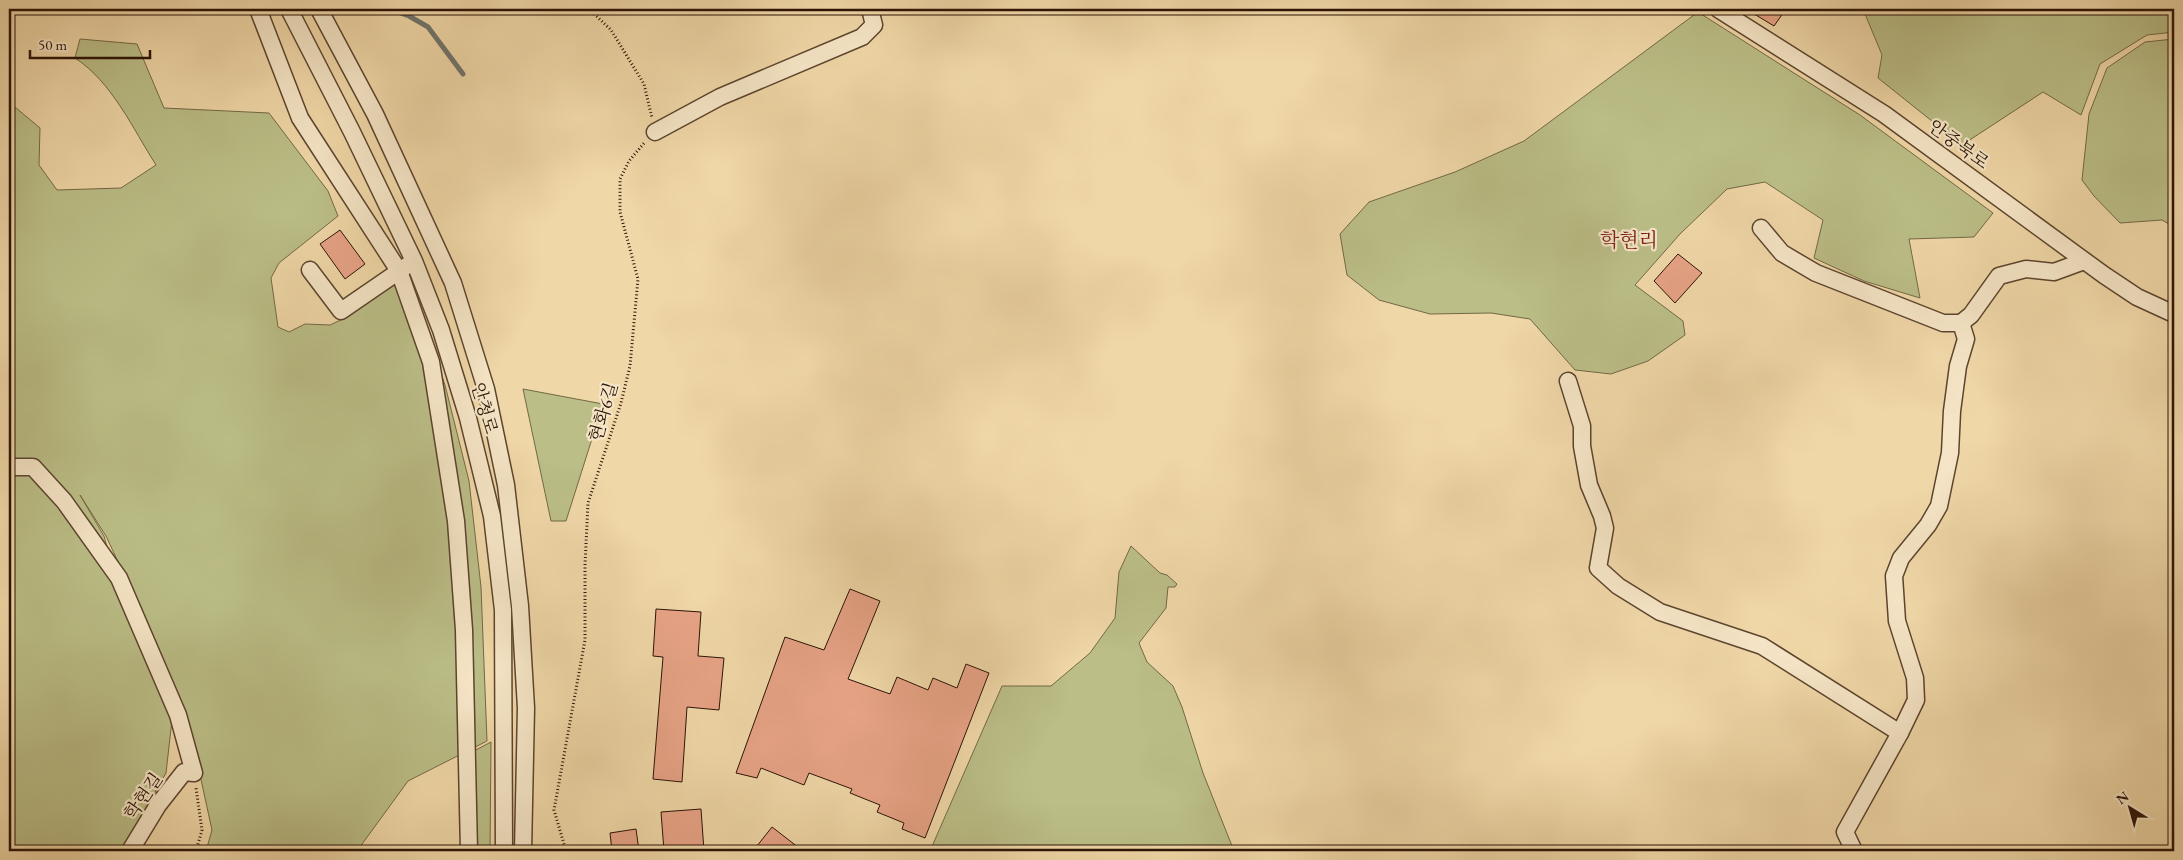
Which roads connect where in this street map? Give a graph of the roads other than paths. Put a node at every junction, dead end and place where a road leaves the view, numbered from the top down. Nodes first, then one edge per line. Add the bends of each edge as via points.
1 (258, 9) edge
2 (289, 9) edge
3 (319, 9) edge
4 (870, 9) edge
5 (1718, 9) edge
6 (655, 132) road end
7 (1760, 228) dead end
8 (414, 261) junction
9 (2084, 261) junction
10 (310, 270) dead end
11 (399, 271) junction
12 (2174, 314) edge
13 (1961, 324) junction
14 (1568, 381) dead end
15 (9, 467) edge
16 (1900, 733) junction
17 (130, 851) edge
18 (469, 851) edge
19 (504, 851) edge
20 (523, 851) edge
21 (1854, 851) edge

1 - 11 street via 300,118
2 - 8 street, 안청로
3 - 20 street, 안청로 via 375,114 453,284 486,389 506,485 520,606 526,708
4 - 6 street via 874,25 862,37 720,97
5 - 9 street, 안중북로 via 1884,114
7 - 13 street via 1782,254 1816,273 1943,323
8 - 11 street
8 - 19 street, 안청로 via 444,339 492,516 503,610
9 - 12 street, 안중북로 via 2137,297
9 - 13 street via 2054,272 2026,269 1999,276 1972,315
10 - 11 street via 342,311
11 - 18 street via 431,362 456,521 464,630
13 - 16 street via 1966,339 1958,366 1950,453 1939,506 1901,558 1894,576 1897,621 1915,678 1916,700
14 - 16 street via 1582,426 1589,485 1605,528 1598,568 1618,586 1660,612 1762,646
15 - 17 street, 학현길 via 32,467 64,501 119,578 178,716 194,773 184,772 158,805
16 - 21 street via 1845,832

